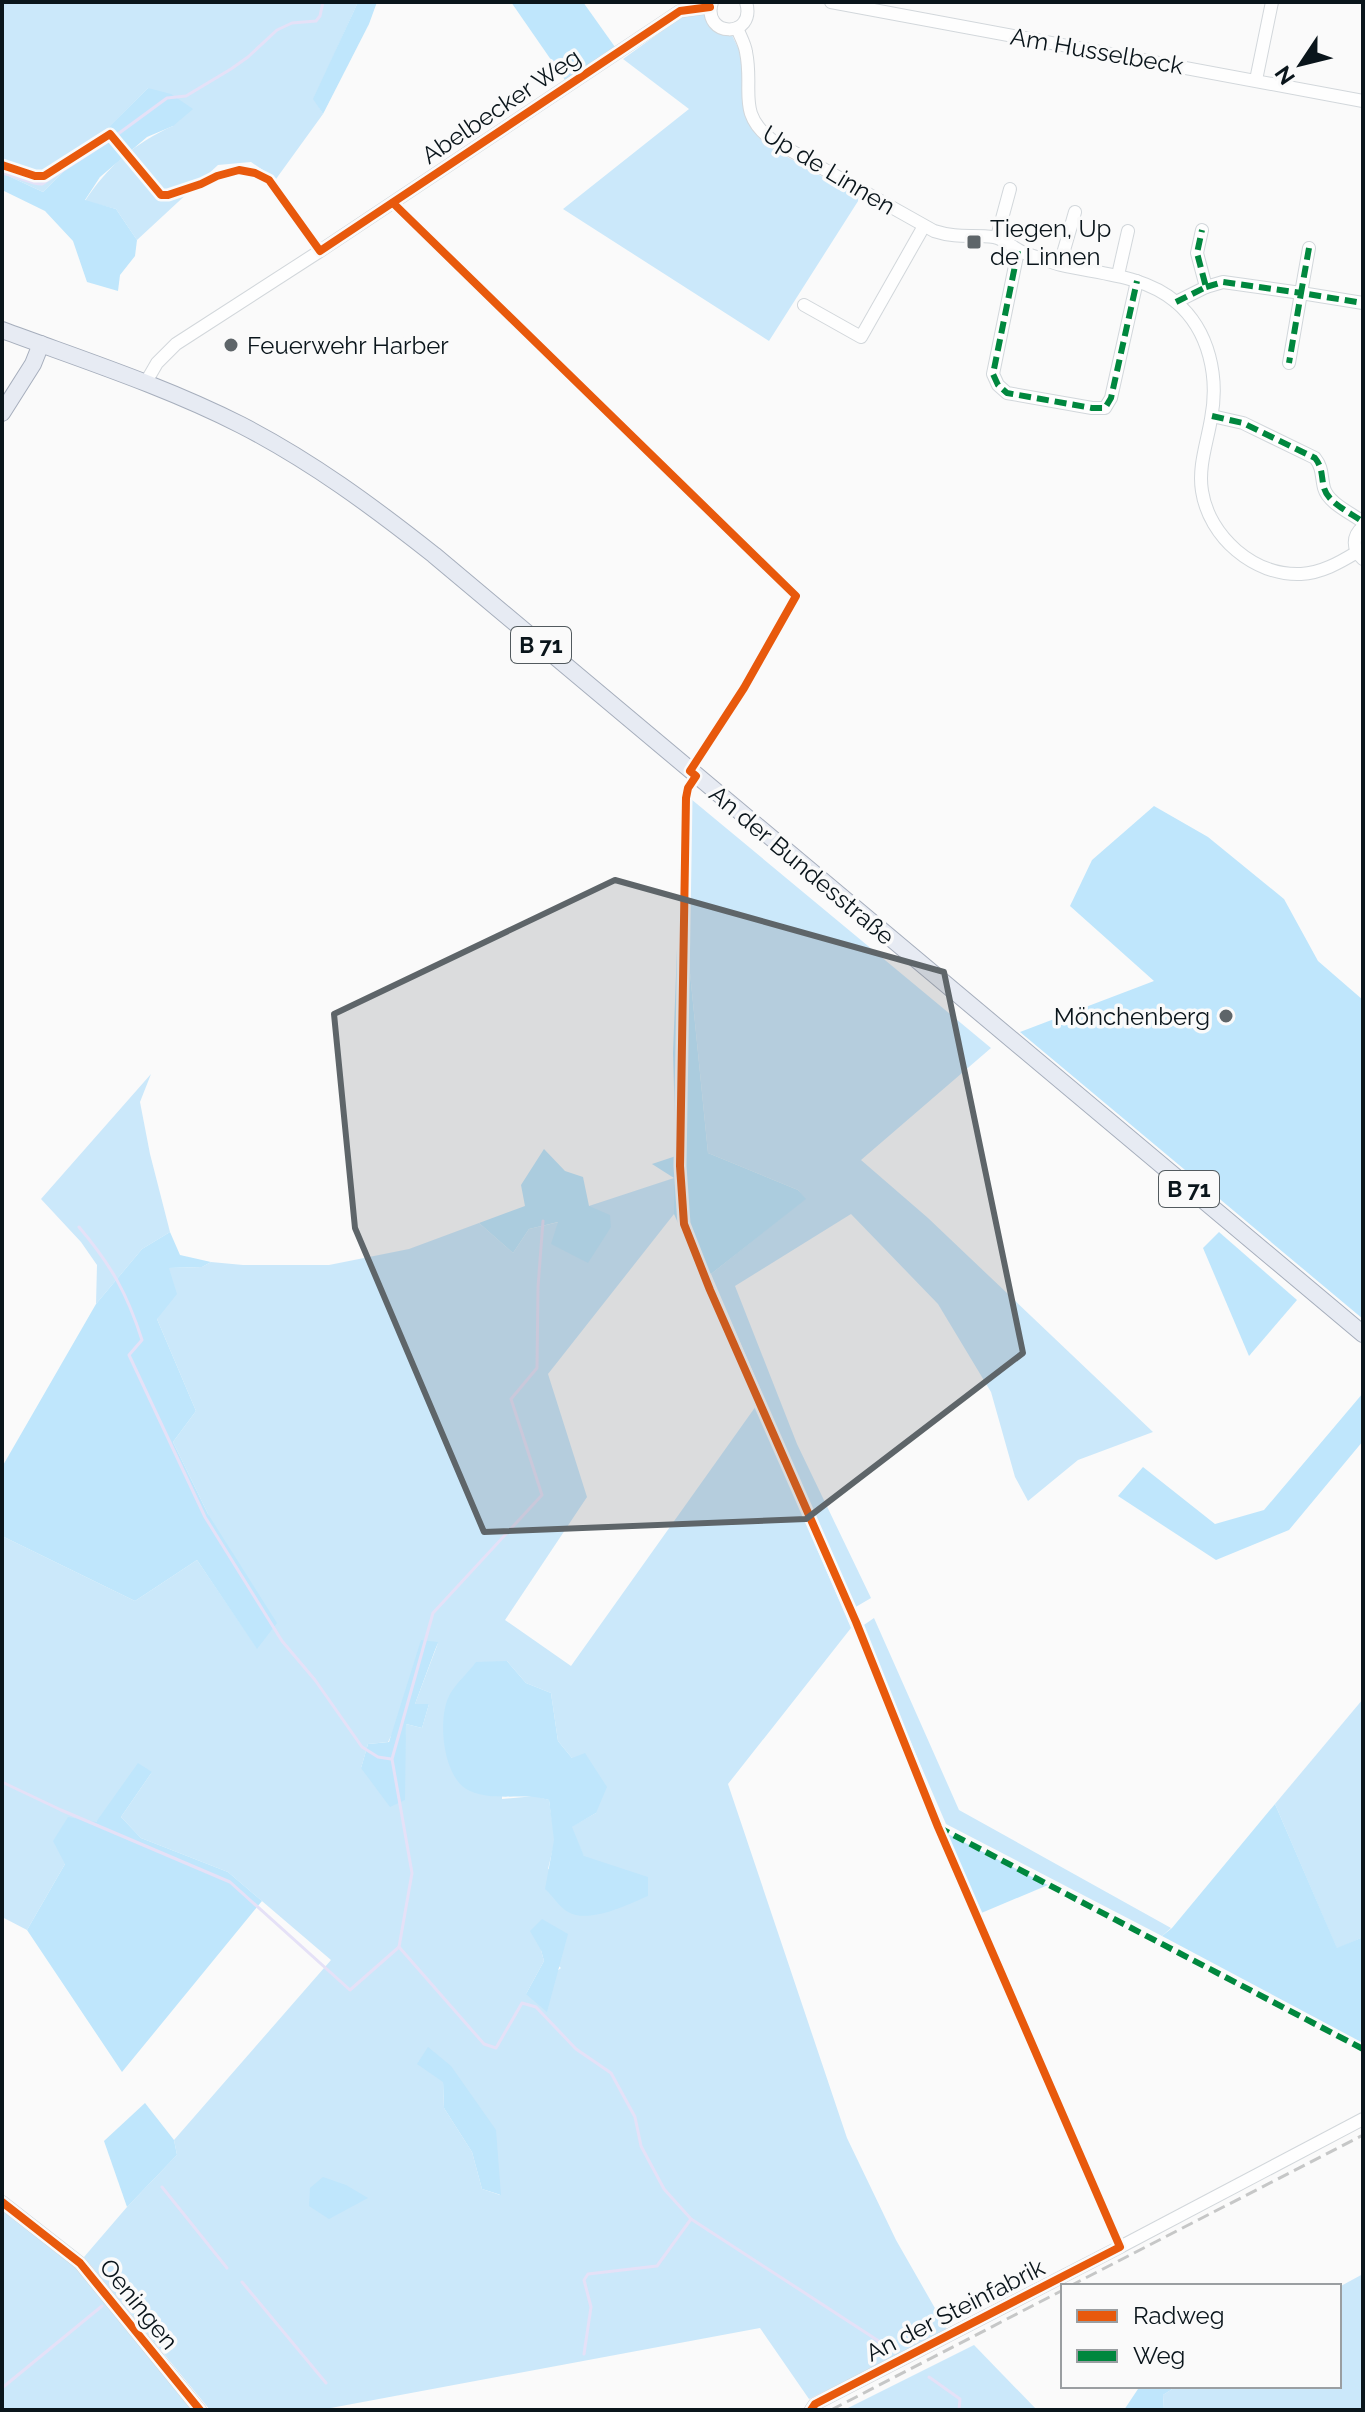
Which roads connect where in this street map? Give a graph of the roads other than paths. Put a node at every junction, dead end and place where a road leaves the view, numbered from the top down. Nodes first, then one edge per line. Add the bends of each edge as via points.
1 (831, 2) edge
2 (1272, 2) edge
3 (748, 3) edge
4 (711, 4) edge
5 (737, 28) junction
6 (1256, 80) junction
7 (1363, 101) edge
8 (1010, 189) dead end
9 (1075, 212) dead end
10 (924, 226) junction
11 (1202, 230) dead end
12 (1128, 231) dead end
13 (997, 237) junction
14 (1309, 248) dead end
15 (1018, 251) junction
16 (1060, 264) junction
17 (1118, 275) junction
18 (1137, 281) junction
19 (1206, 287) junction
20 (1301, 293) junction
21 (1176, 302) junction
22 (1363, 303) edge
23 (804, 305) dead end
24 (2, 330) edge
25 (41, 344) junction
26 (1289, 363) dead end
27 (146, 382) junction
28 (2, 413) edge
29 (1212, 416) junction
30 (1363, 524) edge
31 (1360, 556) edge
32 (1363, 1334) edge
33 (1363, 2119) edge
34 (2, 2202) edge
35 (200, 2410) edge
36 (811, 2410) edge

1 - 6 street, Am Husselbeck
2 - 6 street
3 - 5 street via 747,18
4 - 5 street, Abelbecker Weg via 717,26
4 - 27 street, Abelbecker Weg via 680,11 176,344
5 - 10 street, Up de Linnen via 746,53 749,110 759,130
6 - 7 street, Am Husselbeck
8 - 13 street
9 - 16 street
10 - 13 street, Up de Linnen via 954,237
10 - 23 street via 861,337
11 - 19 street via 1197,253
12 - 17 street
13 - 15 street
14 - 20 street
15 - 16 street
15 - 18 street via 993,374 1007,393 1105,408
16 - 17 street
17 - 18 street
18 - 21 street
19 - 20 street via 1223,282
19 - 21 street
20 - 22 street
20 - 26 street
21 - 29 street via 1205,340 1213,370
24 - 25 main road, An der Bundesstraße / B 71
25 - 27 main road, An der Bundesstraße / B 71
25 - 28 main road
27 - 32 main road, An der Bundesstraße / B 71 via 271,441 391,521
29 - 30 street via 1243,423 1315,458 1328,497
29 - 31 street via 1201,467 1202,492 1227,543 1260,566 1284,573 1319,571
30 - 31 street via 1354,540
33 - 36 street, An der Steinfabrik
34 - 35 street, Oeningen via 80,2263

